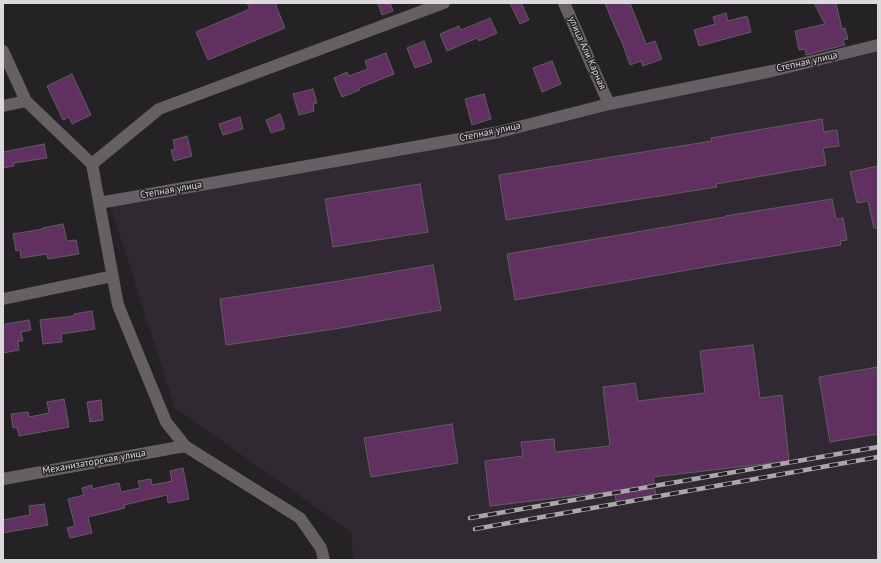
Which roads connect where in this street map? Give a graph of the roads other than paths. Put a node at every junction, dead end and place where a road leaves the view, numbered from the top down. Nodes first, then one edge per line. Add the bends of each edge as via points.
1 (444, 3) edge
2 (564, 3) edge
3 (878, 45) edge
4 (3, 51) edge
5 (26, 101) junction
6 (609, 104) junction
7 (3, 106) edge
8 (92, 164) junction
9 (99, 203) junction
10 (113, 276) junction
11 (3, 299) edge
12 (185, 446) junction
13 (3, 479) edge
14 (324, 560) edge

1 - 8 street via 159,109
2 - 6 street, улица Али Карная
3 - 6 street, Степная улица
4 - 5 street
5 - 7 street
5 - 8 street
6 - 9 street, Степная улица via 499,132
8 - 9 street
9 - 10 street
10 - 11 street
10 - 12 street via 118,305 166,422
12 - 13 street, Механизаторская улица
12 - 14 street via 300,518 320,548

